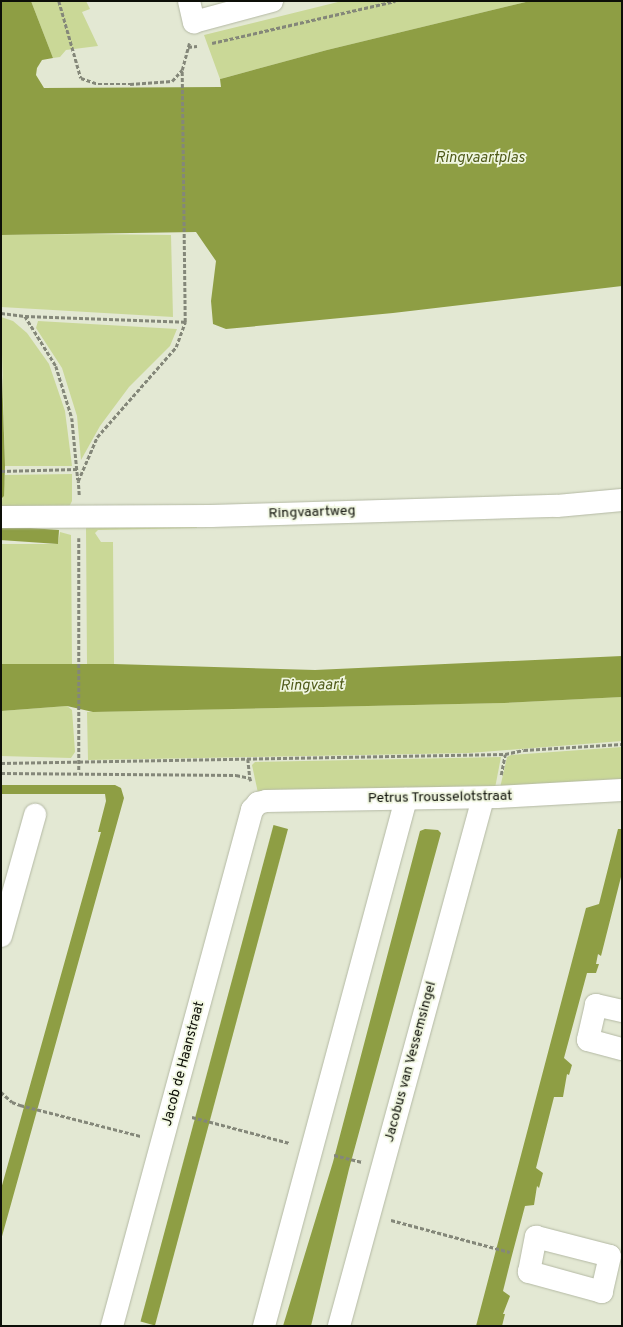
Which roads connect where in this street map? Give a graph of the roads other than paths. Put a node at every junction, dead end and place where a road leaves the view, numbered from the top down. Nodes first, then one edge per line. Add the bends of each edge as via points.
1 (272, 1) edge
2 (191, 11) edge
3 (622, 500) edge
4 (1, 517) edge
5 (622, 790) edge
6 (483, 798) junction
7 (406, 799) junction
8 (258, 803) joint
9 (35, 815) dead end
10 (1, 936) edge
11 (622, 1011) edge
12 (622, 1049) edge
13 (112, 1326) edge
14 (264, 1326) edge
15 (340, 1326) edge

1 - 2 street
3 - 4 street, Ringvaartweg via 549,506 211,516
5 - 6 street, Petrus Trousselotstraat
6 - 7 street, Petrus Trousselotstraat
6 - 15 street, Jacobus van Vessemsingel
7 - 8 street, Petrus Trousselotstraat
7 - 14 street via 322,1152
8 - 13 street, Jacob de Haanstraat via 252,810
9 - 10 street
11 - 12 street via 596,1004 588,1040

